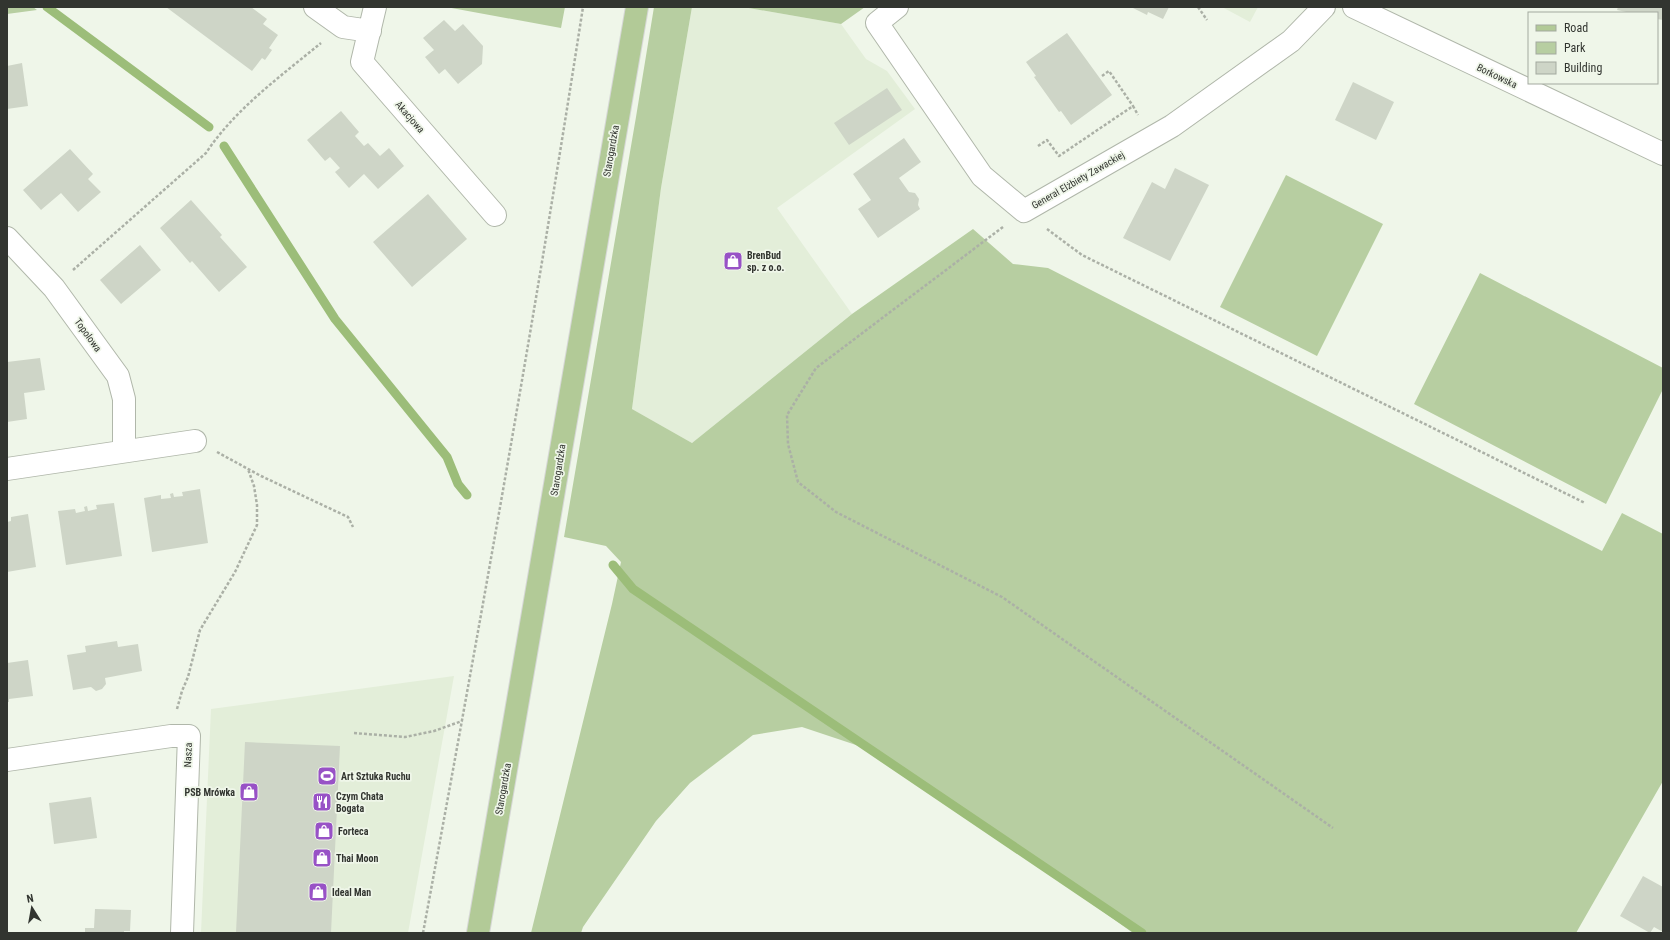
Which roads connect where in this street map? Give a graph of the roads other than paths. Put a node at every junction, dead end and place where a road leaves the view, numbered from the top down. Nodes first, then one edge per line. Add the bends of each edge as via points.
1 (315, 7) edge
2 (375, 7) edge
3 (637, 7) edge
4 (897, 7) edge
5 (1324, 7) edge
6 (1354, 7) edge
7 (370, 31) junction
8 (1663, 154) edge
9 (495, 215) dead end
10 (7, 238) edge
11 (195, 440) road end
12 (124, 451) junction
13 (7, 469) edge
14 (7, 760) edge
15 (182, 933) edge
16 (478, 933) edge

1 - 7 street via 343,27
2 - 7 street, Akacjowa
3 - 16 main road, Starogardzka
4 - 5 street, Generał Elżbiety Zawackiej via 878,23 982,176 1024,211 1172,126 1291,41
6 - 8 street, Borkowska
7 - 9 street, Akacjowa via 362,62
10 - 12 street, Topolowa via 54,288 118,376 124,399
11 - 12 street
12 - 13 street
14 - 15 street, Nasza via 171,736 189,736

